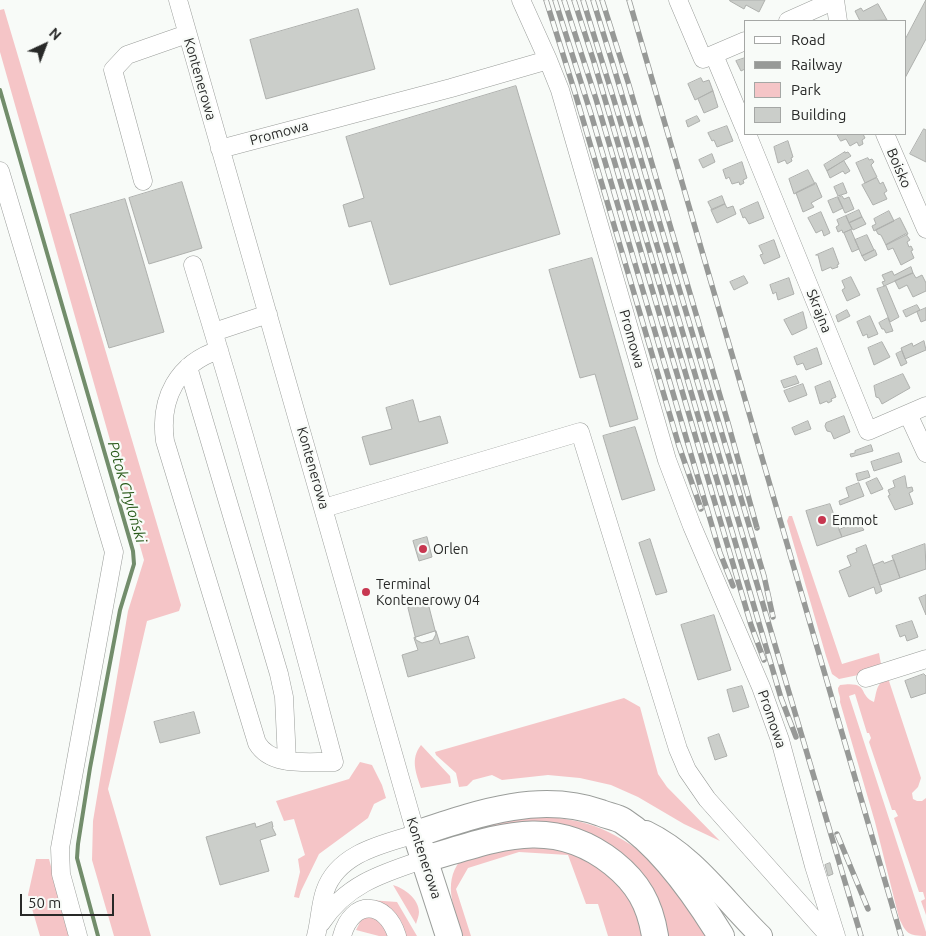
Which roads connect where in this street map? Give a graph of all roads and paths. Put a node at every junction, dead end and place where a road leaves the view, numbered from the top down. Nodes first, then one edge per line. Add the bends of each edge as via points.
1 (178, 0) edge
2 (521, 0) edge
3 (678, 0) edge
4 (835, 0) edge
5 (790, 20) edge
6 (838, 20) edge
7 (187, 34) junction
8 (744, 41) edge
9 (714, 55) junction
10 (548, 60) junction
11 (744, 127) edge
12 (747, 135) edge
13 (885, 135) edge
14 (220, 149) junction
15 (0, 171) edge
16 (143, 181) dead end
17 (926, 229) edge
18 (193, 265) dead end
19 (268, 314) junction
20 (214, 332) junction
21 (219, 350) junction
22 (188, 367) junction
23 (926, 406) edge
24 (908, 414) junction
25 (926, 453) edge
26 (324, 508) junction
27 (926, 659) edge
28 (866, 678) dead end
29 (287, 761) junction
30 (416, 834) junction
31 (425, 858) junction
32 (703, 890) junction
33 (317, 932) edge
34 (78, 936) edge
35 (342, 936) edge
36 (397, 936) edge
37 (449, 936) edge
38 (655, 936) edge
39 (721, 936) edge
40 (761, 936) edge
41 (829, 936) edge
42 (836, 936) edge

1 - 7 street, Kontenerowa
2 - 10 street
3 - 9 street via 703,59
4 - 5 street
4 - 6 street
7 - 14 street, Kontenerowa
7 - 16 street via 127,55 113,70
8 - 9 street
9 - 11 street
10 - 14 street, Promowa
10 - 42 street, Promowa via 560,90 667,460 780,740
12 - 24 street, Skrajna via 868,431
13 - 17 street, Boisko
14 - 19 street, Kontenerowa
15 - 34 street via 114,552 60,848 61,874
18 - 20 street
19 - 20 street
19 - 26 street, Kontenerowa
20 - 21 street
21 - 22 street
21 - 29 street via 289,591 334,762
22 - 29 street via 280,674
22 - 29 street via 172,388 163,425 165,441 254,737 265,753
23 - 24 street, Skrajna
24 - 25 street
26 - 30 street, Kontenerowa
26 - 41 street via 580,432 660,694 687,770 707,799
27 - 28 street
30 - 31 highway, Kontenerowa
30 - 32 highway via 474,815 532,804 590,809 622,820 671,866
30 - 33 street via 359,854 336,871 325,892
31 - 33 street via 364,882 336,904
31 - 37 highway, Kontenerowa
31 - 38 highway via 518,835 562,836 600,852 636,885 647,904
32 - 39 highway
32 - 40 main road via 739,914
35 - 36 street via 350,917 368,908 384,913

